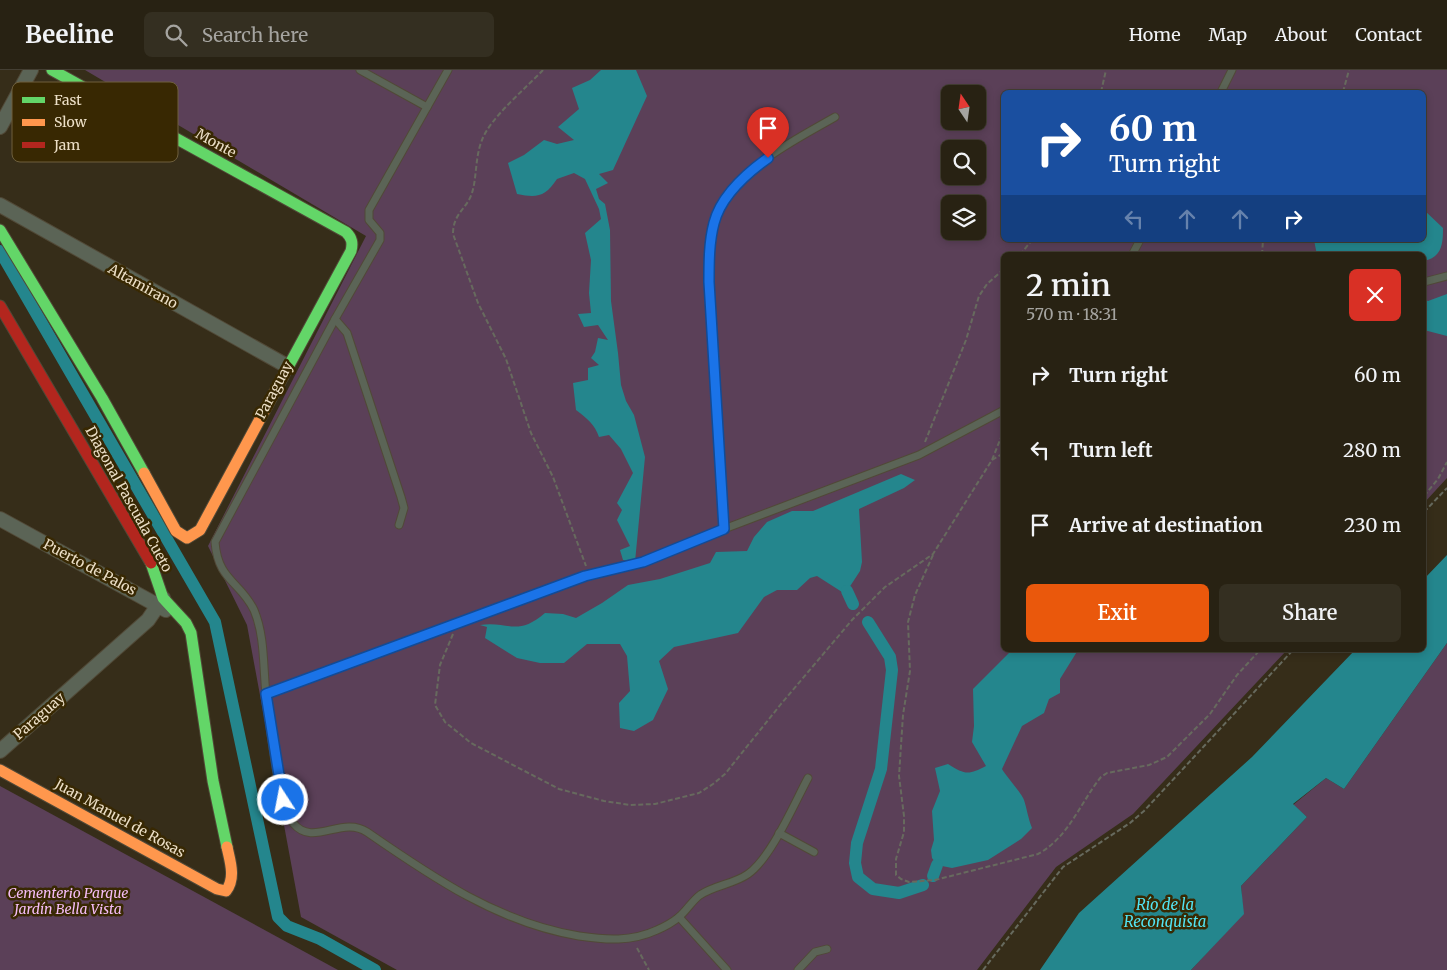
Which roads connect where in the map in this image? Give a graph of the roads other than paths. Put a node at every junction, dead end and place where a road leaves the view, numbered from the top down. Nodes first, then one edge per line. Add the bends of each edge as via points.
1 (31, 70) edge
2 (52, 70) edge
3 (360, 70) edge
4 (448, 70) edge
5 (1232, 70) edge
6 (24, 82) edge
7 (74, 82) edge
8 (1221, 90) edge
9 (12, 105) edge
10 (427, 107) junction
11 (834, 117) dead end
12 (0, 127) edge
13 (178, 139) edge
14 (0, 205) edge
15 (0, 230) edge
16 (351, 251) joint
17 (1447, 276) edge
18 (1426, 281) edge
19 (0, 306) edge
20 (335, 319) junction
21 (287, 366) junction
22 (1001, 412) edge
23 (0, 519) edge
24 (399, 525) dead end
25 (724, 529) junction
26 (200, 530) joint
27 (161, 602) junction
28 (179, 616) joint
29 (266, 694) junction
30 (0, 751) edge
31 (0, 770) edge
32 (808, 778) dead end
33 (779, 833) junction
34 (814, 852) dead end
35 (679, 917) junction
36 (826, 949) dead end
37 (727, 970) edge
38 (798, 970) edge

1 - 6 street
2 - 7 street, Monte
3 - 10 lane
4 - 10 lane
5 - 8 lane
9 - 12 street
10 - 20 lane via 369,210 369,220 380,233 380,240
11 - 25 lane via 745,174 714,221 709,282
13 - 16 street, Monte via 346,232 352,238
14 - 21 street, Altamirano
15 - 26 street, Diagonal Pascuala Cueto via 98,392 176,530 187,538
16 - 21 street, Paraguay
17 - 18 lane
19 - 27 street, Diagonal Pascuala Cueto via 152,565
20 - 24 lane via 347,333 404,508
20 - 29 lane via 215,542 220,565 229,580 247,598 257,619
21 - 26 street, Paraguay
22 - 25 lane via 919,456
23 - 27 street, Puerto de Palos via 146,598
25 - 29 lane via 643,562 585,576
27 - 28 street, Puerto de Palos
27 - 30 street, Paraguay via 148,620
28 - 31 street, Juan Manuel de Rosas via 191,633 213,780 232,869 231,885 226,891 216,889
29 - 35 lane via 283,800 292,821 305,831 317,833 346,826 360,827 472,899 513,919 564,934 605,940 626,939 656,930
32 - 33 lane
33 - 34 lane
33 - 35 lane via 754,869 694,899
35 - 37 lane
36 - 38 lane via 815,952

